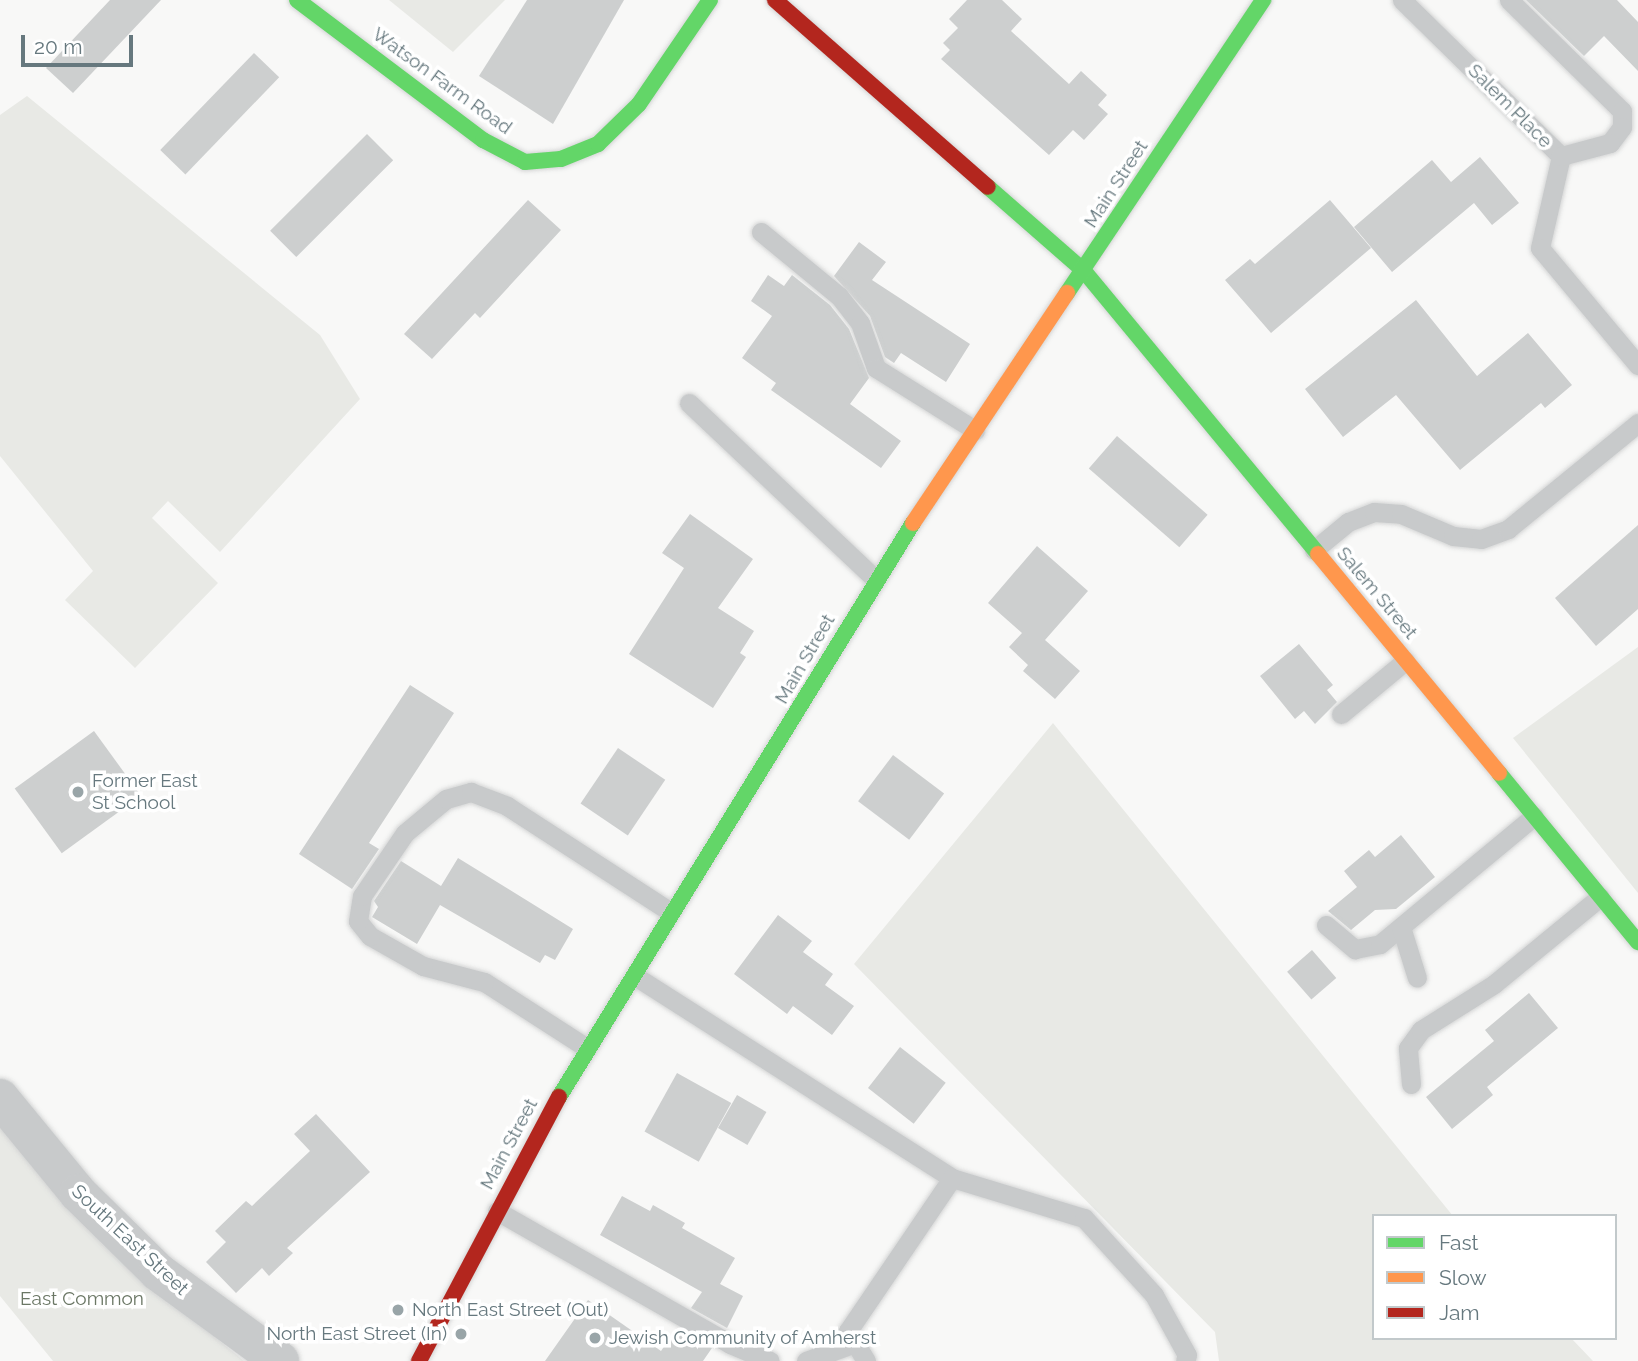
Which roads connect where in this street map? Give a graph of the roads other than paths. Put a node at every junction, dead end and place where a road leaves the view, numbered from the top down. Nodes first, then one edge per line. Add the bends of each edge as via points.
1 (297, 0) edge
2 (710, 0) edge
3 (775, 0) edge
4 (1263, 0) edge
5 (1402, 0) edge
6 (1509, 0) edge
7 (1561, 156) junction
8 (761, 232) dead end
9 (1084, 271) junction
10 (1638, 365) edge
11 (689, 403) dead end
12 (1638, 423) edge
13 (975, 430) junction
14 (1314, 550) junction
15 (875, 579) junction
16 (1405, 661) junction
17 (1341, 714) dead end
18 (1534, 816) junction
19 (1600, 897) junction
20 (671, 912) junction
21 (1326, 925) dead end
22 (1401, 927) junction
23 (1638, 942) edge
24 (635, 976) junction
25 (1417, 978) dead end
26 (587, 1048) junction
27 (1411, 1084) dead end
28 (0, 1098) edge
29 (952, 1178) junction
30 (497, 1211) junction
31 (855, 1343) junction
32 (280, 1361) edge
33 (419, 1361) edge
34 (770, 1361) edge
35 (806, 1361) edge
36 (866, 1361) edge
37 (1185, 1361) edge

1 - 2 street, Watson Farm Road via 483,140 525,162 561,159 598,144 639,104
3 - 9 street
4 - 9 street, Main Street
5 - 7 lane, Salem Place
6 - 7 lane via 1622,111 1622,127 1610,143
7 - 10 lane, Salem Place via 1540,248
8 - 13 lane via 839,296 860,323 876,368
9 - 13 street, Main Street
9 - 14 street, Salem Street
11 - 15 lane
12 - 14 lane via 1508,529 1490,536 1453,536 1401,514 1374,512 1348,522
13 - 15 street, Main Street
14 - 16 street, Salem Street
15 - 20 street, Main Street via 768,764
16 - 17 lane
16 - 18 street, Salem Street
18 - 19 street, Salem Street
18 - 22 lane
19 - 23 street, Salem Street
19 - 27 lane via 1494,984 1421,1030 1408,1048
20 - 24 street, Main Street
20 - 26 lane via 507,806 471,792 446,799 405,833 362,896 358,921 370,936 423,966 484,982
21 - 22 lane via 1354,949 1380,944
22 - 25 lane
24 - 26 street, Main Street
24 - 29 lane
26 - 30 street, Main Street
28 - 32 street, South East Street via 78,1193 158,1272
29 - 31 lane via 848,1331
29 - 37 lane via 1084,1218 1154,1295 1187,1356
30 - 33 street, Main Street
30 - 34 lane via 730,1344
31 - 35 lane
31 - 36 lane

